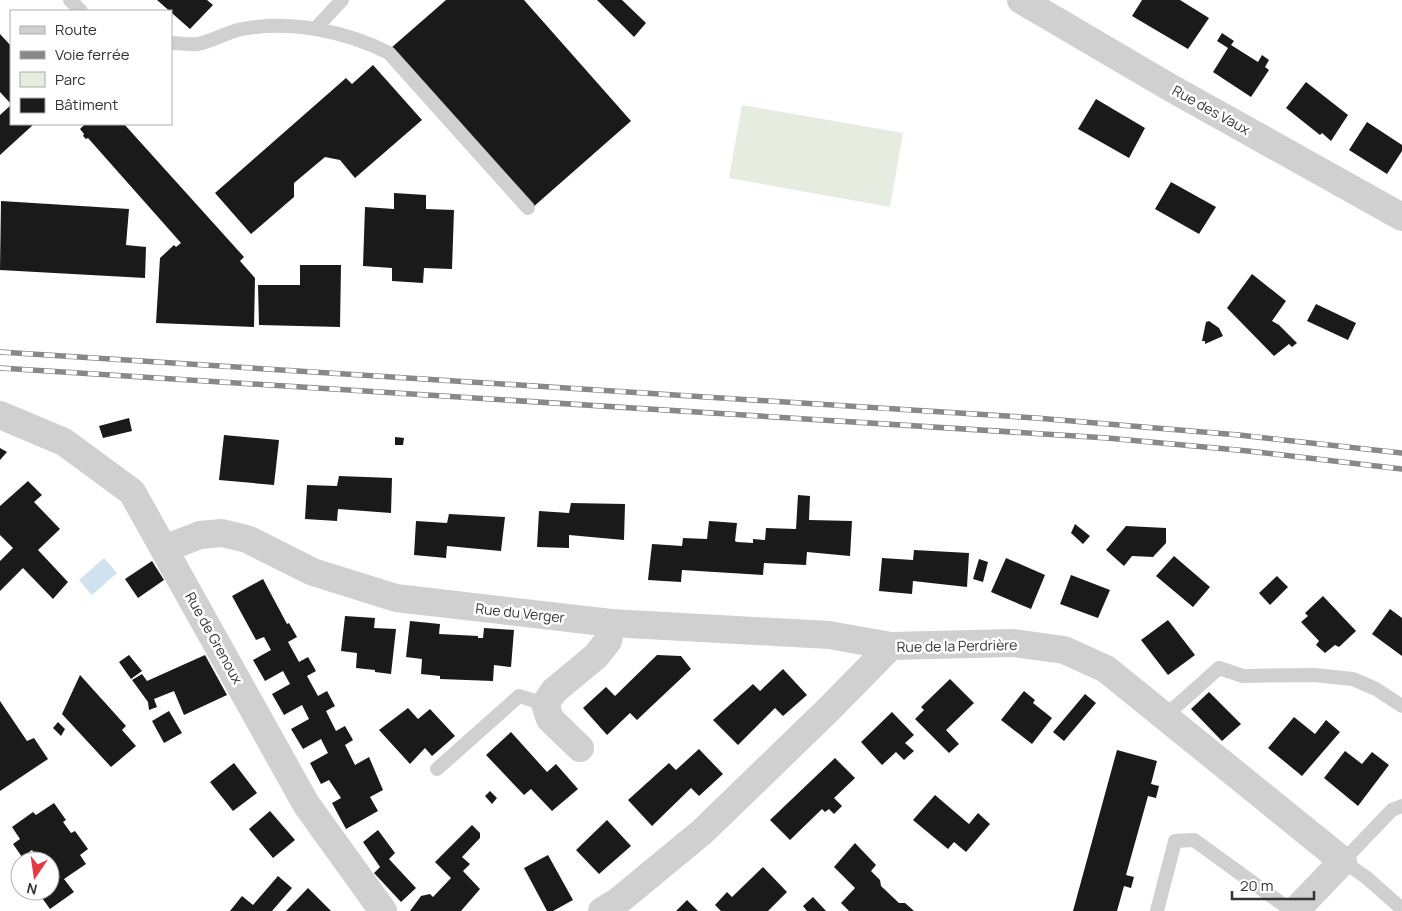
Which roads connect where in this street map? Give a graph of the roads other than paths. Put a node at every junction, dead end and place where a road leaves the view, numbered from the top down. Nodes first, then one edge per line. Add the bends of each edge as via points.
1 (70, 0) edge
2 (342, 0) edge
3 (1021, 0) edge
4 (80, 10) edge
5 (315, 29) junction
6 (172, 43) edge
7 (528, 208) dead end
8 (1402, 217) edge
9 (0, 415) edge
10 (164, 549) junction
11 (611, 623) junction
12 (891, 646) junction
13 (545, 704) junction
14 (1402, 706) edge
15 (1164, 717) junction
16 (580, 748) dead end
17 (437, 770) dead end
18 (1402, 806) edge
19 (1343, 861) junction
20 (1402, 909) edge
21 (383, 911) edge
22 (602, 911) edge
23 (1157, 911) edge
24 (1293, 911) edge

1 - 4 lane
2 - 5 lane
3 - 8 street, Rue des Vaux
5 - 6 lane via 242,29 197,44
5 - 7 lane via 364,40 389,53
9 - 10 street, Rue de Grenoux via 64,442 132,492
10 - 11 street, Rue du Verger via 200,535 222,533 247,539 314,572 396,598
10 - 21 street, Rue de Grenoux via 306,804
11 - 12 street, Rue du Verger via 829,635
11 - 13 street via 608,641 596,656 554,691
12 - 15 street, Rue de la Perdrière via 1013,643 1064,650 1106,670
12 - 22 street, Rue de la Perdrière via 702,832
13 - 16 street via 550,719
13 - 17 lane via 519,696
14 - 15 lane via 1353,679 1242,676 1219,668
15 - 19 street, Rue de la Perdrière
18 - 19 lane via 1392,810
19 - 20 lane
19 - 24 street
23 - 24 lane via 1176,841 1194,840

